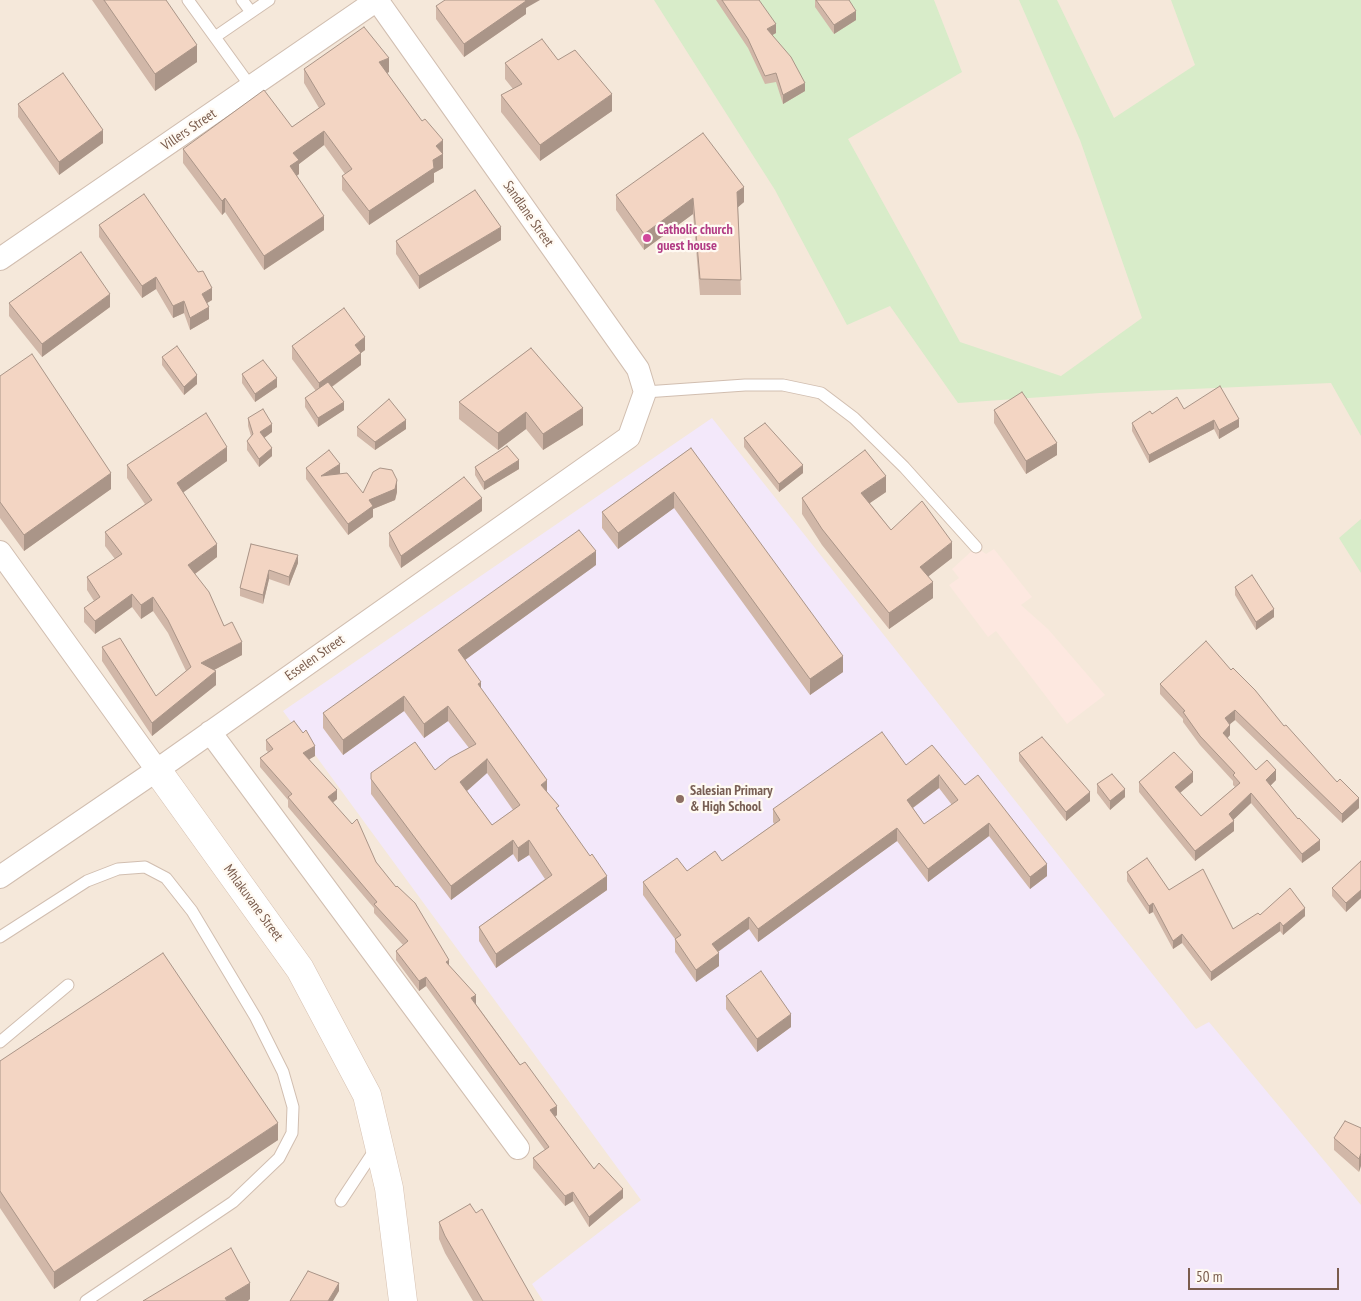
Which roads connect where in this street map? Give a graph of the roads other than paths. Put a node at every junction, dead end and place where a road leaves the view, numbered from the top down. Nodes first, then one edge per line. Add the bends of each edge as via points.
1 (188, 0) edge
2 (242, 0) edge
3 (269, 0) edge
4 (377, 0) edge
5 (251, 12) junction
6 (215, 37) junction
7 (251, 87) junction
8 (0, 259) edge
9 (645, 392) junction
10 (976, 547) dead end
11 (0, 552) edge
12 (210, 732) junction
13 (157, 770) junction
14 (0, 877) edge
15 (0, 937) edge
16 (68, 985) dead end
17 (0, 1042) edge
18 (378, 1144) junction
19 (518, 1148) dead end
20 (341, 1201) dead end
21 (86, 1301) edge
22 (403, 1301) edge

1 - 6 lane
2 - 5 lane
3 - 5 lane
4 - 7 street, Villers Street
4 - 9 street, Sandlane Street via 638,369
5 - 6 lane
6 - 7 lane
7 - 8 street, Villers Street
9 - 10 lane via 784,385 821,393 860,424 904,467
9 - 12 street, Esselen Street via 629,437
11 - 13 street, Mhlakuvane Street
12 - 13 street, Esselen Street
12 - 19 street
13 - 14 street, Esselen Street
13 - 18 street, Mhlakuvane Street via 300,969 367,1095
15 - 21 lane via 87,881 110,872 145,867 166,878 192,911 256,1018 283,1072 293,1107 292,1133 279,1158 239,1196
16 - 17 lane
18 - 20 lane
18 - 22 street, Mhlakuvane Street via 389,1188

